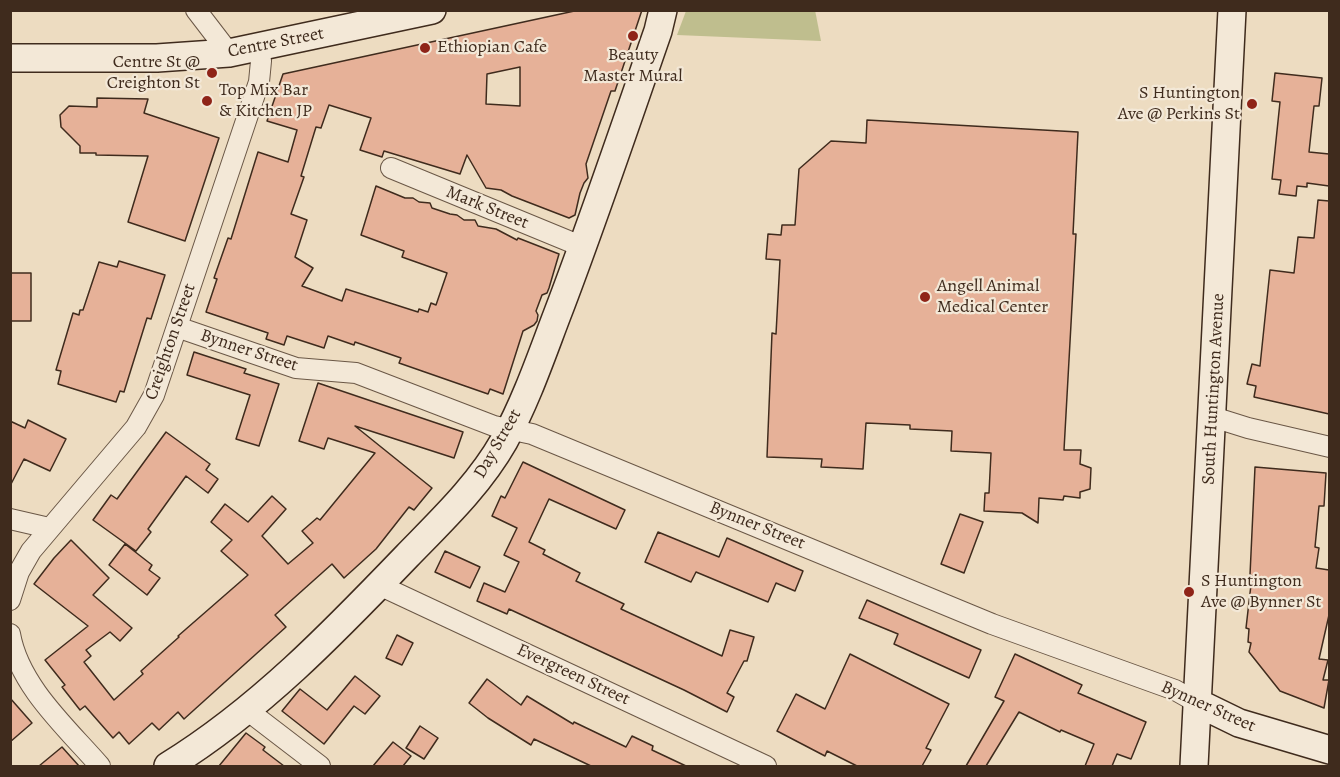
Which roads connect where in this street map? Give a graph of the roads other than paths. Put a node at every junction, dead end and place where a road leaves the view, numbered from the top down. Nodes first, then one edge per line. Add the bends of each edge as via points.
1 (196, 10) edge
2 (432, 10) edge
3 (663, 10) edge
4 (1232, 10) edge
5 (259, 48) junction
6 (229, 53) junction
7 (10, 58) edge
8 (392, 168) dead end
9 (583, 247) junction
10 (177, 327) junction
11 (1213, 417) junction
12 (510, 428) junction
13 (1329, 447) edge
14 (10, 519) edge
15 (49, 528) junction
16 (379, 585) junction
17 (10, 600) edge
18 (10, 633) edge
19 (1198, 703) junction
20 (247, 710) junction
21 (1329, 750) edge
22 (100, 766) edge
23 (168, 766) edge
24 (320, 766) edge
25 (766, 766) edge
26 (1194, 766) edge

1 - 6 street
2 - 5 main road, Centre Street
3 - 9 main road, Day Street
4 - 11 main road, South Huntington Avenue
5 - 6 main road, Centre Street
5 - 10 street, Creighton Street via 259,82
6 - 7 main road, Centre Street via 165,58
8 - 9 street, Mark Street
9 - 12 main road, Day Street
10 - 12 street, Bynner Street via 296,368 365,376 494,426
10 - 15 street, Creighton Street via 161,379 143,418
11 - 13 street
11 - 19 main road, South Huntington Avenue
12 - 16 main road, Day Street via 471,488
12 - 19 street, Bynner Street via 992,624 1174,690
14 - 15 street
15 - 17 street, Creighton Street via 24,562
16 - 20 main road, Day Street
16 - 25 street, Evergreen Street
18 - 22 street via 17,661 28,681
19 - 21 main road, Bynner Street via 1239,723
19 - 26 main road, South Huntington Avenue
20 - 23 main road, Day Street
20 - 24 street

